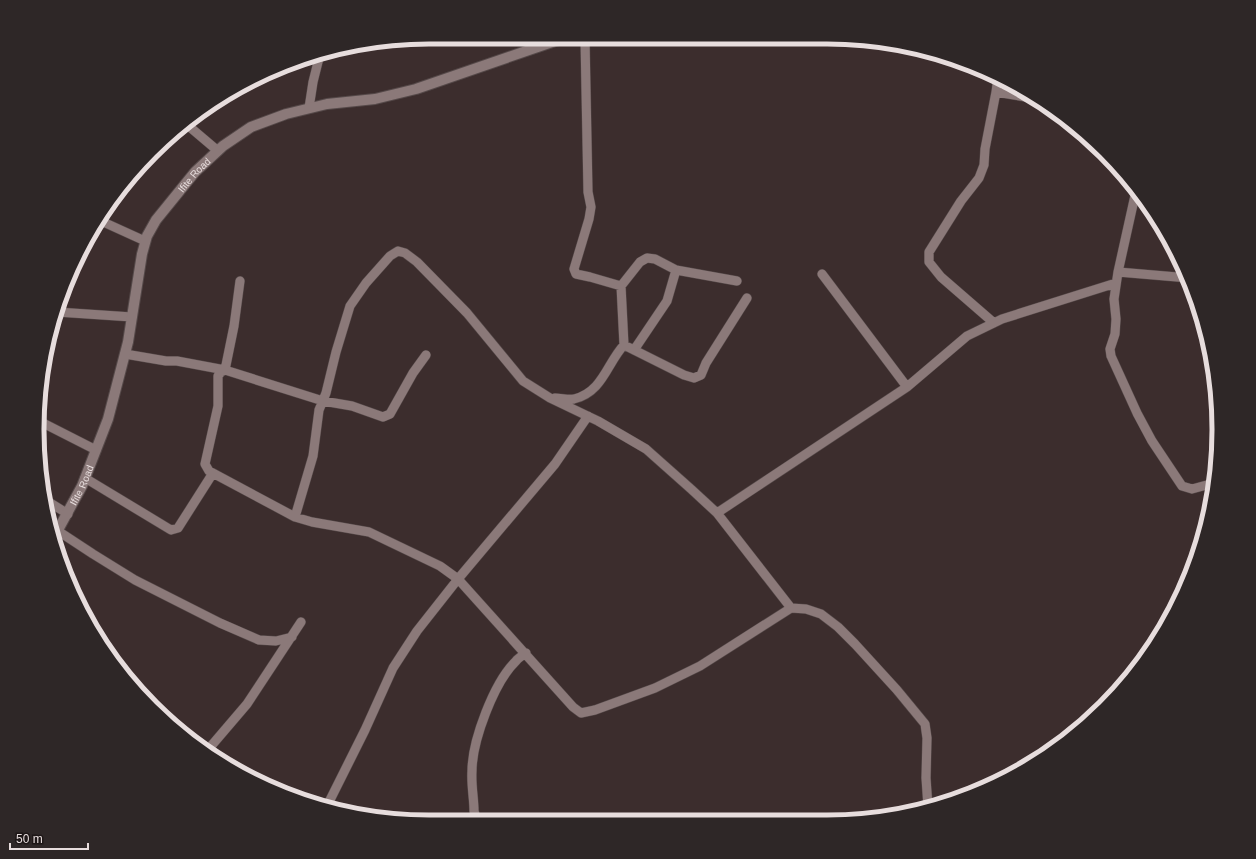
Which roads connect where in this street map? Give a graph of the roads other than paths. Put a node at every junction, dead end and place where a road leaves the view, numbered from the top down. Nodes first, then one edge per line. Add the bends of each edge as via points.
1 (546, 44) edge
2 (585, 44) edge
3 (317, 61) edge
4 (997, 84) edge
5 (996, 92) junction
6 (1019, 96) edge
7 (309, 108) junction
8 (191, 127) edge
9 (218, 151) junction
10 (1134, 198) edge
11 (105, 222) edge
12 (145, 241) junction
13 (676, 270) junction
14 (1118, 272) junction
15 (822, 274) dead end
16 (1181, 277) edge
17 (240, 281) dead end
18 (737, 281) dead end
19 (1116, 283) junction
20 (621, 286) junction
21 (747, 298) dead end
22 (62, 312) edge
23 (132, 317) junction
24 (994, 323) junction
25 (624, 346) junction
26 (634, 350) junction
27 (125, 354) junction
28 (426, 355) dead end
29 (224, 370) junction
30 (907, 387) junction
31 (550, 398) junction
32 (323, 401) junction
33 (588, 416) junction
34 (44, 424) edge
35 (96, 450) junction
36 (213, 473) junction
37 (86, 478) junction
38 (1208, 484) edge
39 (51, 503) edge
40 (717, 513) junction
41 (68, 514) junction
42 (295, 517) junction
43 (58, 532) edge
44 (59, 537) edge
45 (458, 579) junction
46 (791, 608) junction
47 (301, 622) dead end
48 (292, 637) junction
49 (526, 653) junction
50 (211, 747) edge
51 (329, 802) edge
52 (928, 802) edge
53 (475, 815) edge

1 - 7 street, Ifite Road via 416,89 375,99
2 - 20 street via 588,192 591,207 574,269 576,274
3 - 7 street
4 - 5 street
5 - 6 street
5 - 24 street via 984,165 979,178 928,252 929,262 941,277
7 - 9 street, Ifite Road via 251,127
8 - 9 street
9 - 12 street, Ifite Road via 195,172 168,203
10 - 14 street
11 - 12 street
12 - 23 street, Ifite Road
13 - 18 street
13 - 20 street via 647,258 640,262
13 - 26 street via 667,301
14 - 16 street
14 - 19 street
15 - 30 street
17 - 29 street via 234,326
19 - 24 street
19 - 38 street via 1115,334 1110,349 1111,356 1137,413 1182,486 1192,488
20 - 25 street
21 - 26 street via 701,375 694,378 684,375
22 - 23 street
23 - 27 street, Ifite Road
24 - 30 street via 967,336
25 - 26 street
25 - 31 street via 605,376 588,393 573,399
27 - 29 street
27 - 35 street, Ifite Road via 108,419
28 - 32 street via 387,416
29 - 32 street
29 - 36 street via 218,376 218,406 205,464
30 - 40 street
31 - 32 street via 523,381 466,314 417,262 398,251 390,256 366,283 350,306
31 - 33 street
32 - 42 street via 319,410 313,456
33 - 40 street via 646,449
33 - 45 street via 555,464
34 - 35 street
35 - 37 street, Ifite Road
36 - 37 street via 178,528 172,530
36 - 42 street
37 - 41 street, Ifite Road
39 - 41 street
40 - 46 street
41 - 43 street, Ifite Road
42 - 45 street via 369,532 440,566
44 - 48 street via 135,580 259,640 276,641
45 - 49 street
45 - 51 street via 417,631 393,668
46 - 49 street via 700,666 655,688 581,713
46 - 52 street via 821,614 838,627 925,724
47 - 48 street
48 - 50 street via 247,704
49 - 53 street via 515,661 500,681 483,722 472,771

